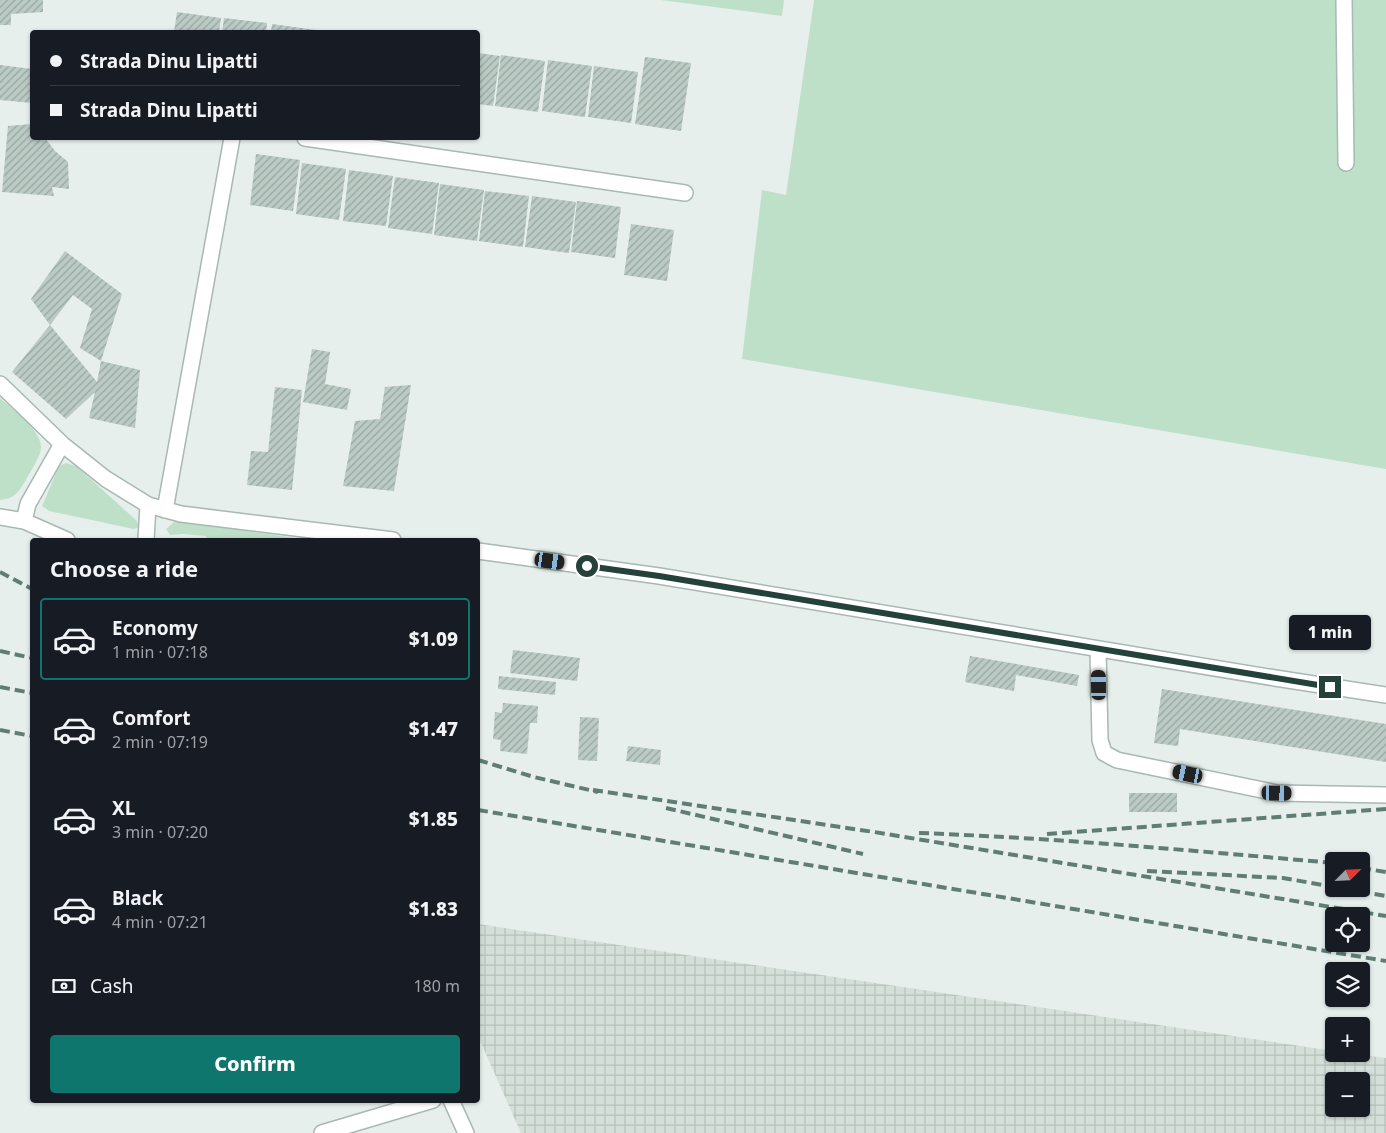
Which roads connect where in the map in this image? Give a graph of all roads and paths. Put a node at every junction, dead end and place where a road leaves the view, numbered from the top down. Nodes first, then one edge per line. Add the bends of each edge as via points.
1 (1344, 0) edge
2 (232, 140) edge
3 (319, 140) edge
4 (1346, 163) dead end
5 (685, 192) dead end
6 (0, 384) edge
7 (62, 444) junction
8 (148, 505) junction
9 (165, 510) junction
10 (0, 517) edge
11 (24, 521) junction
12 (62, 538) edge
13 (146, 538) edge
14 (377, 538) edge
15 (480, 551) edge
16 (1098, 649) junction
17 (1386, 695) edge
18 (1386, 796) edge
19 (423, 1103) edge
20 (452, 1103) edge
21 (322, 1133) edge
22 (466, 1133) edge

1 - 4 street
2 - 9 street
3 - 5 street
6 - 7 street
7 - 8 street via 106,479
7 - 11 street via 28,504
8 - 9 street
8 - 13 street
9 - 14 street
10 - 11 street
11 - 12 street
15 - 16 street via 659,576
16 - 17 street
16 - 18 street via 1100,740 1104,753 1117,760 1277,793
19 - 21 street
20 - 22 street

